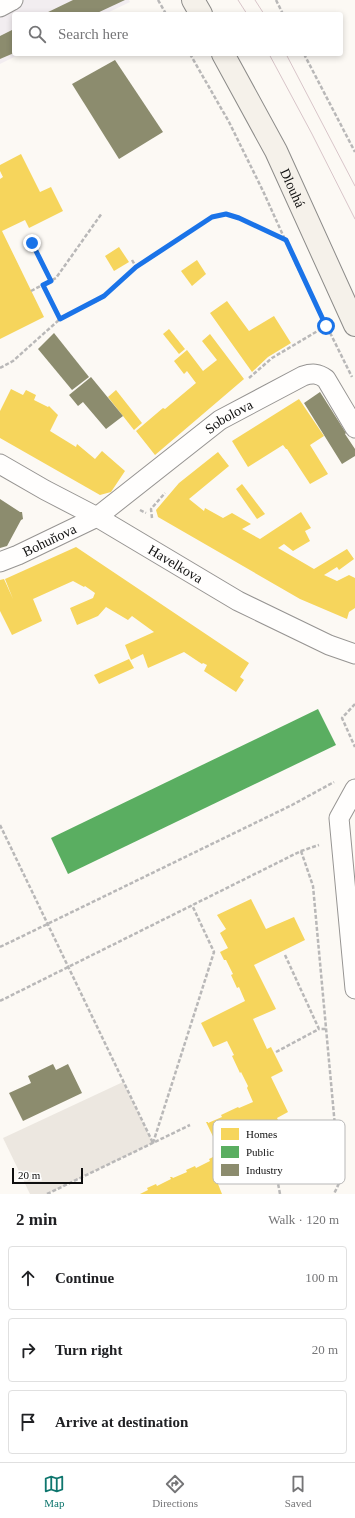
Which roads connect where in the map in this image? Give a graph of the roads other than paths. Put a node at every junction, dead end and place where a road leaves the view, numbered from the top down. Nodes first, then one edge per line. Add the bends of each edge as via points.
1 (13, 0) edge
2 (193, 0) edge
3 (0, 7) edge
4 (200, 12) edge
5 (224, 56) edge
6 (355, 325) edge
7 (355, 428) edge
8 (0, 464) edge
9 (97, 517) junction
10 (0, 562) edge
11 (355, 654) edge
12 (355, 789) edge
13 (355, 989) edge

1 - 3 street
2 - 4 street
5 - 6 street, Dlouhá via 276,150
7 - 9 street, Sobolova via 326,379 312,373 303,376 220,420
8 - 9 street, Havelkova
9 - 10 street, Bohuňova
9 - 11 street, Havelkova via 238,601 328,645
12 - 13 street via 340,818

